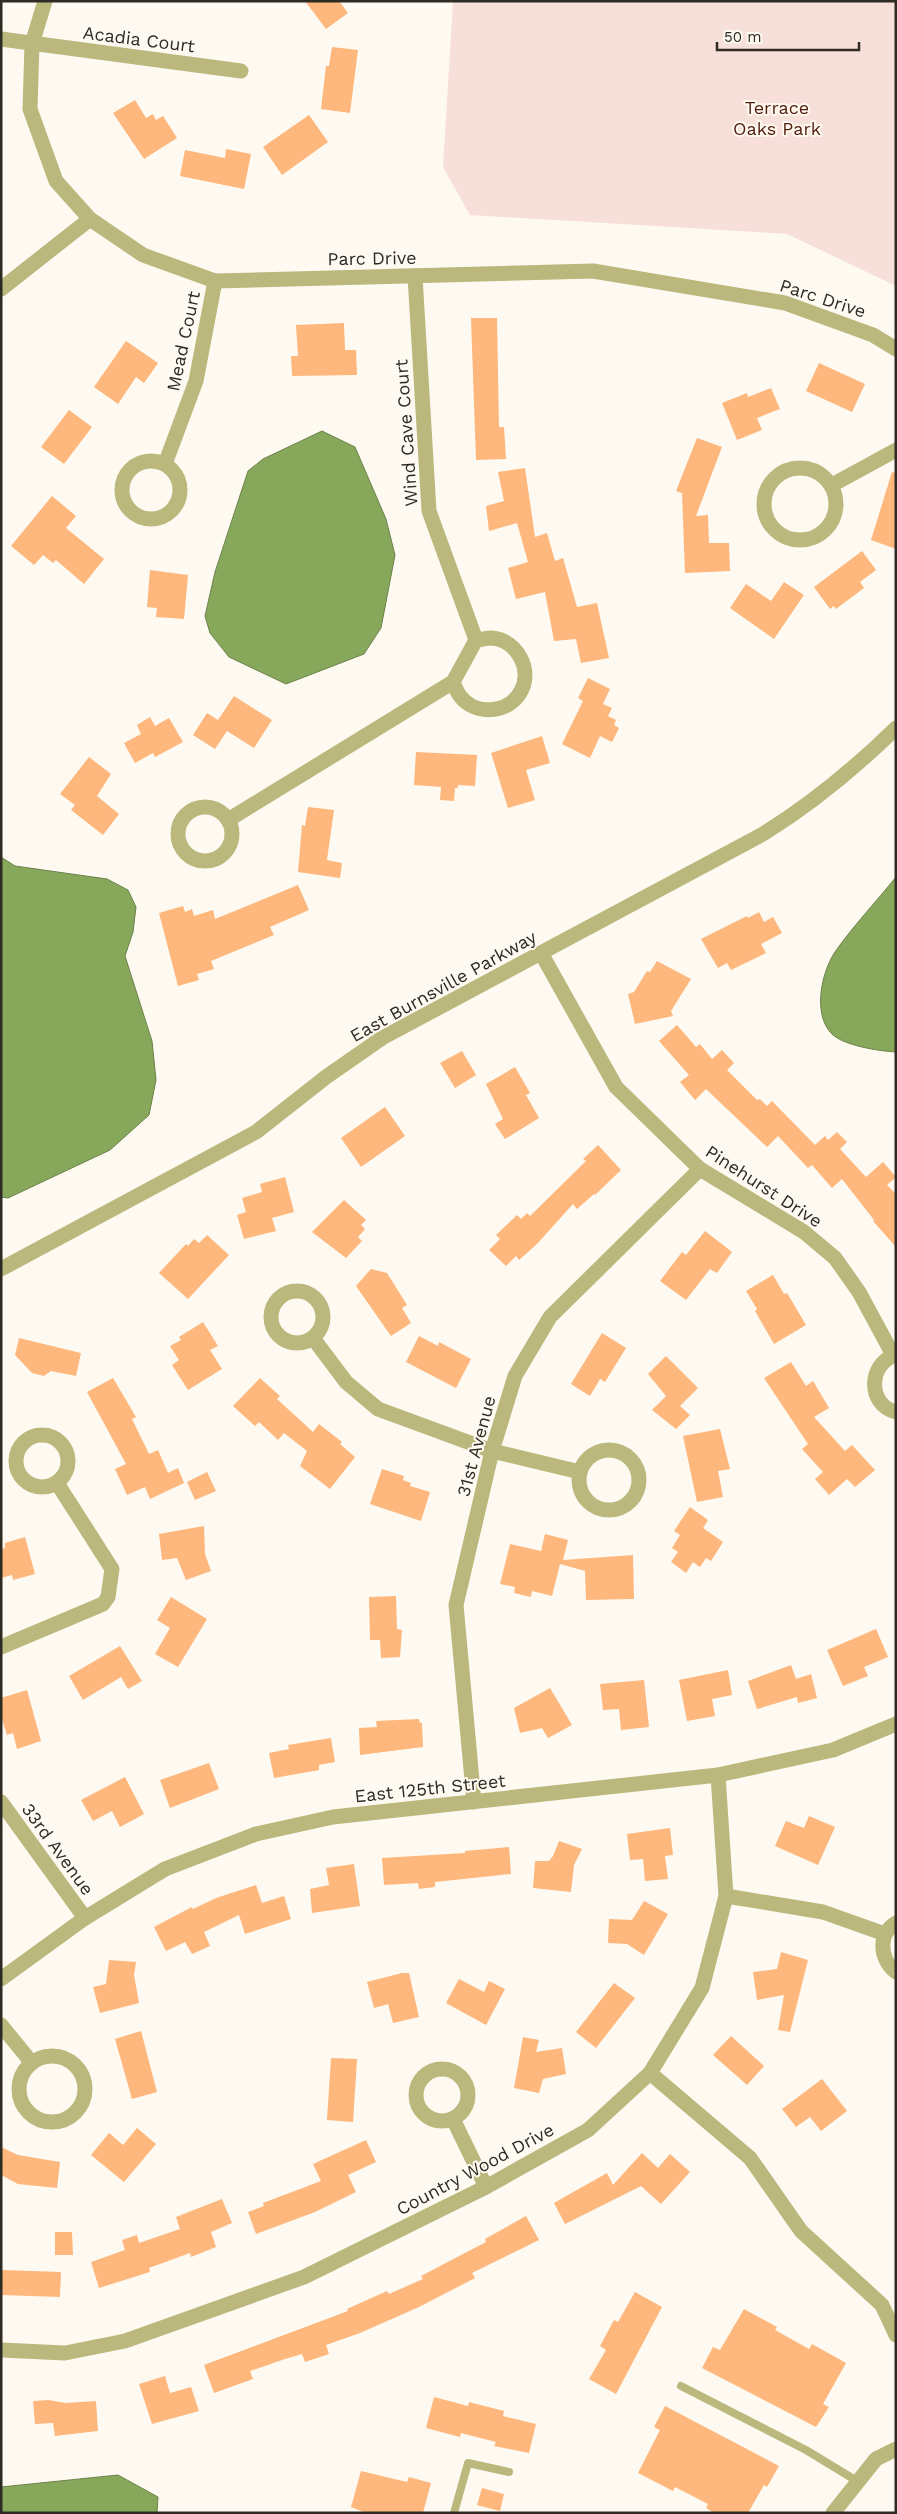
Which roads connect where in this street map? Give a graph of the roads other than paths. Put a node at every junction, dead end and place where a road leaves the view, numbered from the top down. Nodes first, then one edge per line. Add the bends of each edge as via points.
1 (45, 1) edge
2 (1, 39) edge
3 (32, 44) junction
4 (242, 71) dead end
5 (90, 219) junction
6 (414, 276) junction
7 (214, 281) junction
8 (1, 289) edge
9 (896, 349) edge
10 (896, 450) edge
11 (165, 464) dead end
12 (832, 485) junction
13 (476, 640) junction
14 (453, 682) junction
15 (896, 728) edge
16 (228, 820) dead end
17 (541, 953) junction
18 (700, 1169) junction
19 (1, 1269) edge
20 (313, 1338) dead end
21 (894, 1355) edge
22 (896, 1412) edge
23 (492, 1451) junction
24 (580, 1472) dead end
25 (57, 1483) dead end
26 (1, 1647) edge
27 (896, 1724) edge
28 (718, 1775) junction
29 (1, 1802) edge
30 (474, 1802) junction
31 (726, 1896) junction
32 (84, 1918) junction
33 (896, 1923) edge
34 (885, 1934) junction
35 (896, 1972) edge
36 (1, 1980) edge
37 (1, 2025) edge
38 (32, 2062) junction
39 (650, 2072) junction
40 (453, 2119) dead end
41 (486, 2187) junction
42 (896, 2335) edge
43 (1, 2350) edge
44 (681, 2386) dead end
45 (896, 2449) edge
46 (510, 2472) dead end
47 (858, 2481) junction
48 (454, 2513) edge
49 (833, 2513) edge

1 - 3 street, Parc Drive
2 - 3 street, Acadia Court
3 - 4 street, Acadia Court
3 - 5 street, Parc Drive via 30,109 56,181
5 - 7 street, Parc Drive via 143,255
5 - 8 street
6 - 7 street, Parc Drive
6 - 9 street, Parc Drive via 593,271 785,303 873,335
6 - 13 street, Wind Cave Court via 429,511
7 - 11 street, Mead Court via 196,381
10 - 12 street
12 - 12 street via 822,474 809,468 781,472 764,495 769,523 778,533 791,539 806,540 819,535 830,526 836,512
13 - 14 street
13 - 14 street via 504,641 516,650 524,663 521,692 512,703 499,710 484,710 470,706 459,696
14 - 16 street
15 - 17 street, East Burnsville Parkway via 837,784 789,818
17 - 18 street, Pinehurst Drive via 616,1087
17 - 19 street, East Burnsville Parkway via 382,1038 278,1116 226,1150
18 - 21 street, Pinehurst Drive via 804,1232 835,1258 859,1292
18 - 23 street, 31st Avenue via 550,1317 515,1376
20 - 23 street via 346,1382 378,1409
21 - 22 street, Pinehurst Drive via 883,1362 874,1383 882,1405
23 - 24 street
23 - 30 street, 31st Avenue via 456,1605
25 - 26 street via 112,1569 108,1596 102,1604
27 - 28 street, East 125th Street via 833,1750
28 - 30 street, East 125th Street
28 - 31 street, Country Wood Drive
29 - 32 street, 33rd Avenue
30 - 32 street, East 125th Street via 332,1817 256,1834 165,1870
31 - 34 street via 823,1912
31 - 39 street, Country Wood Drive via 702,1988
32 - 36 street, East 125th Street
33 - 34 street
34 - 35 street via 884,1958
37 - 38 street
38 - 38 street via 23,2072 19,2084 25,2109 35,2118 47,2122 60,2121 71,2115 80,2106 84,2094 84,2081 78,2069 68,2060 56,2056
39 - 41 street, Country Wood Drive via 588,2130
39 - 42 street via 750,2158 800,2231 882,2305
40 - 41 street
41 - 43 street, Country Wood Drive via 304,2277 125,2341 65,2353
44 - 47 lane via 806,2450
45 - 47 street via 876,2459
46 - 48 lane via 468,2463
47 - 49 street

